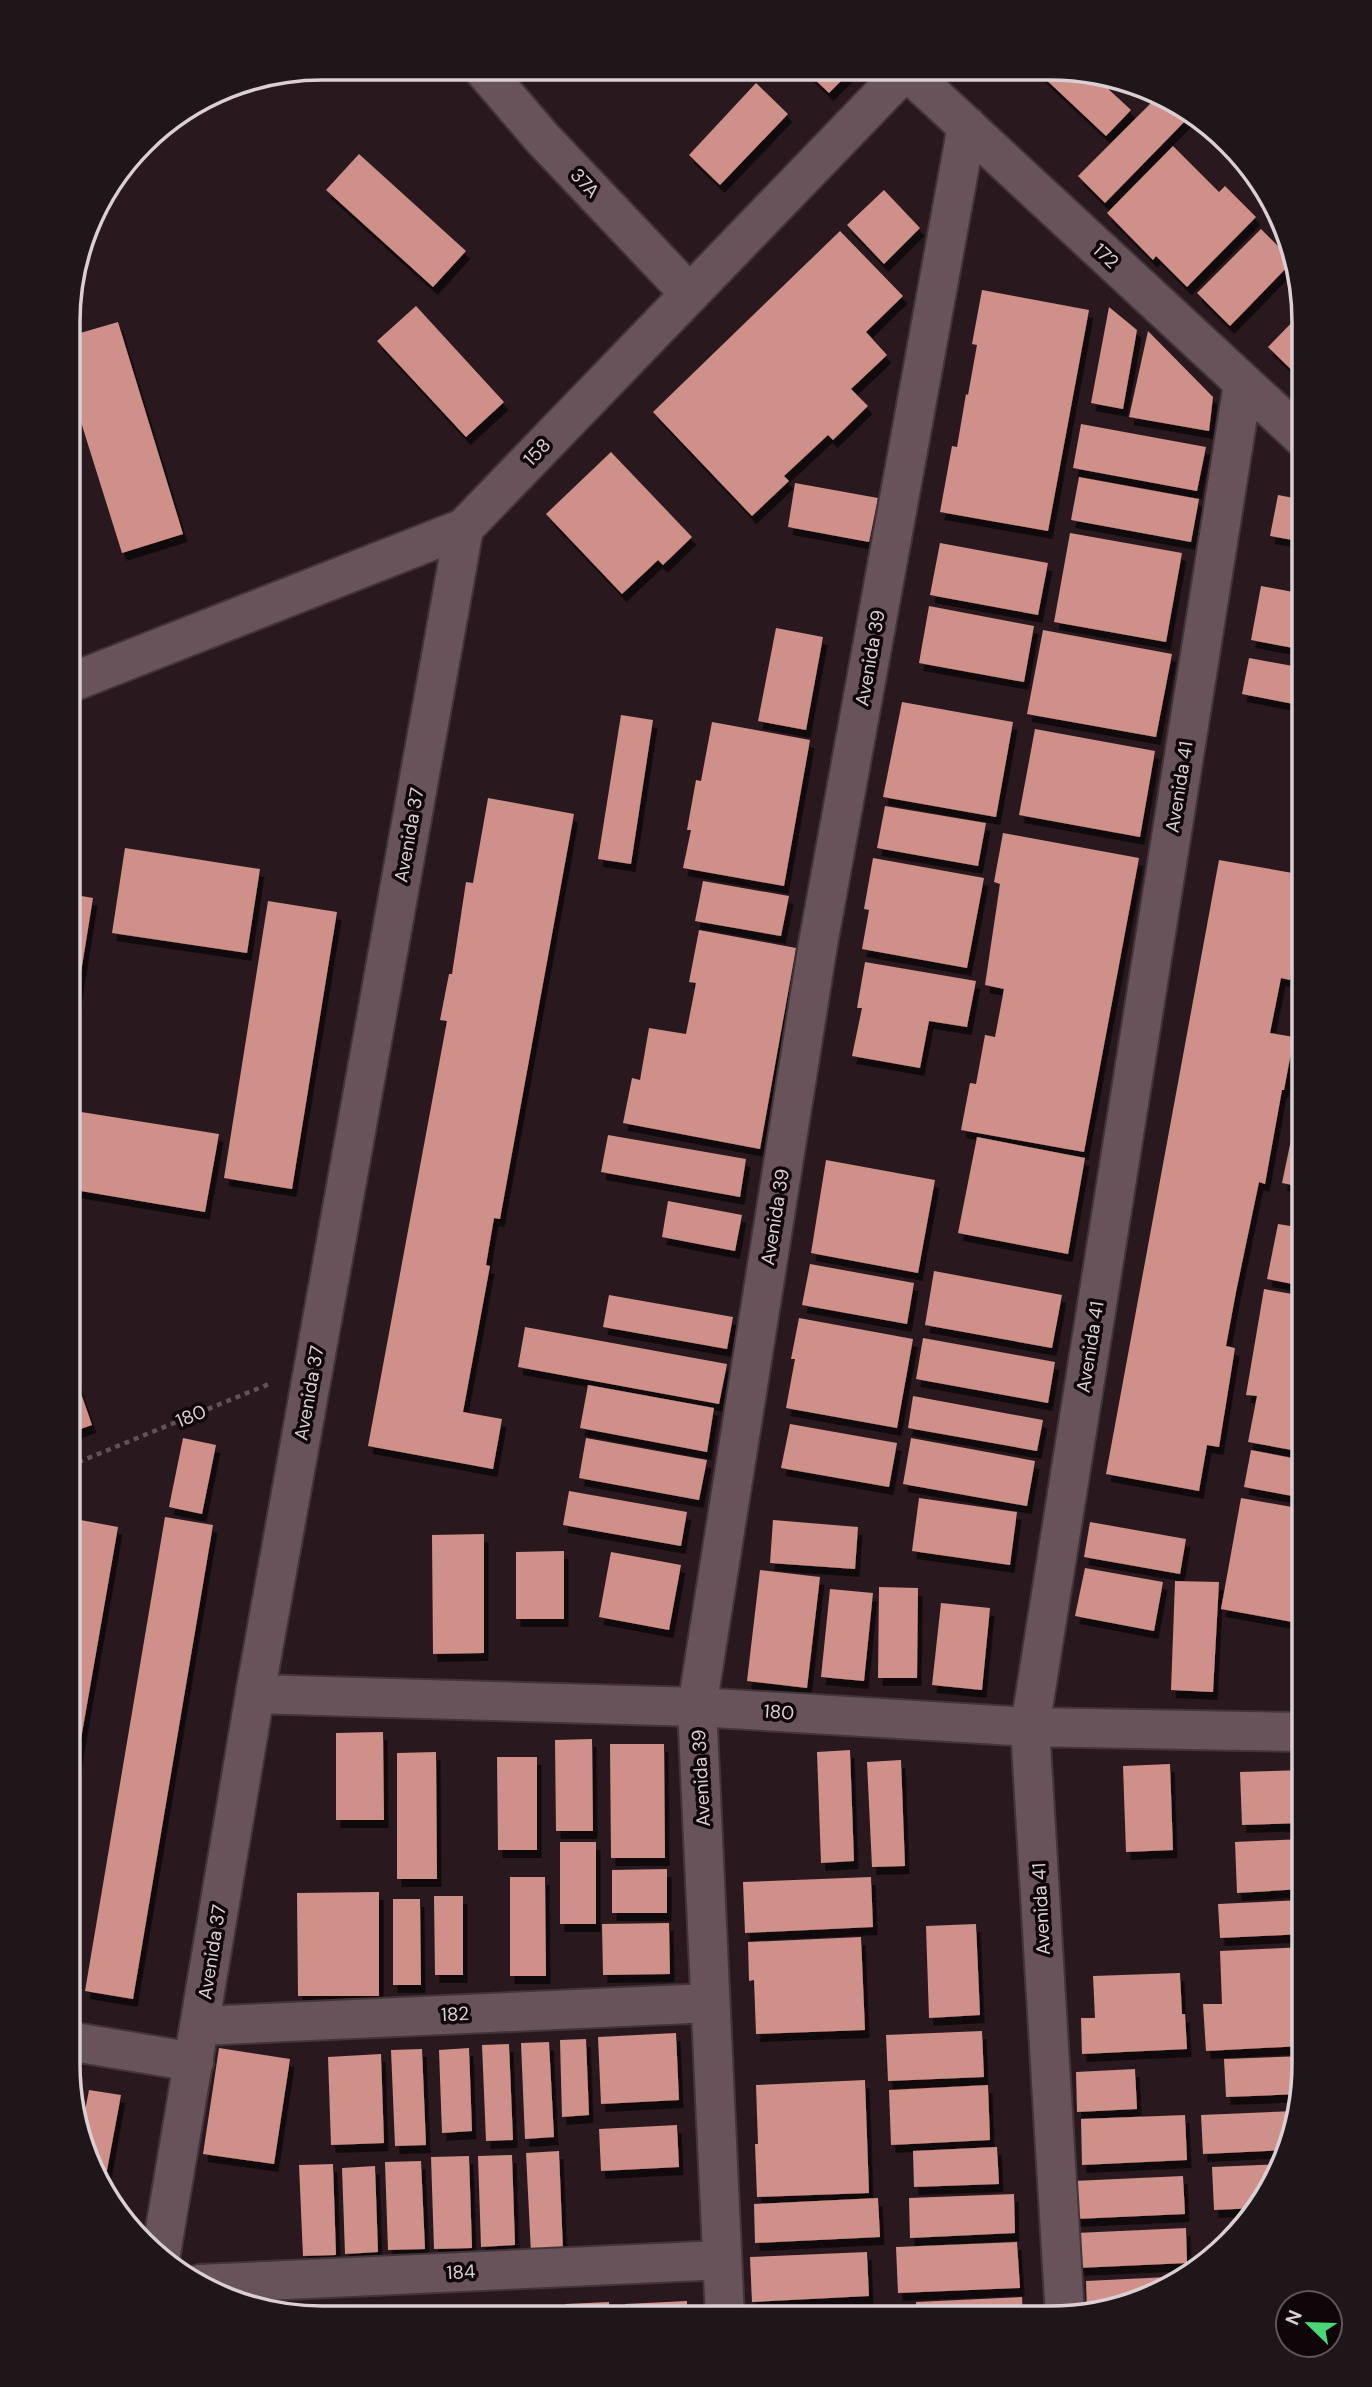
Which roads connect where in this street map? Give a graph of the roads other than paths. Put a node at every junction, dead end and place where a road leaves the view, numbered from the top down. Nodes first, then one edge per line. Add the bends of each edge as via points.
1 (898, 80) edge
2 (915, 80) edge
3 (493, 81) edge
4 (967, 127) junction
5 (690, 294) junction
6 (1243, 384) junction
7 (1292, 428) edge
8 (464, 528) junction
9 (80, 679) edge
10 (255, 1694) junction
11 (698, 1707) junction
12 (1030, 1727) junction
13 (1291, 1732) edge
14 (710, 2003) junction
15 (80, 2041) edge
16 (197, 2044) junction
17 (162, 2245) edge
18 (722, 2260) junction
19 (220, 2283) edge
20 (724, 2306) edge
21 (1064, 2306) edge

1 - 5 street, 158
2 - 4 street, 172
3 - 5 street, 37A
4 - 6 street, 172
4 - 11 street, Avenida 39 via 818,944
5 - 8 street, 158
6 - 7 street, 172
6 - 12 street, Avenida 41
8 - 9 street, 158
8 - 10 street, Avenida 37
10 - 11 street, 180
10 - 16 street, Avenida 37
11 - 12 street, 180
11 - 14 street, Avenida 39
12 - 13 street, 180
12 - 21 street, Avenida 41
14 - 16 street, 182
14 - 18 street, Avenida 39
15 - 16 street, 182
16 - 17 street, Avenida 37
18 - 19 street, 184
18 - 20 street, Avenida 39

